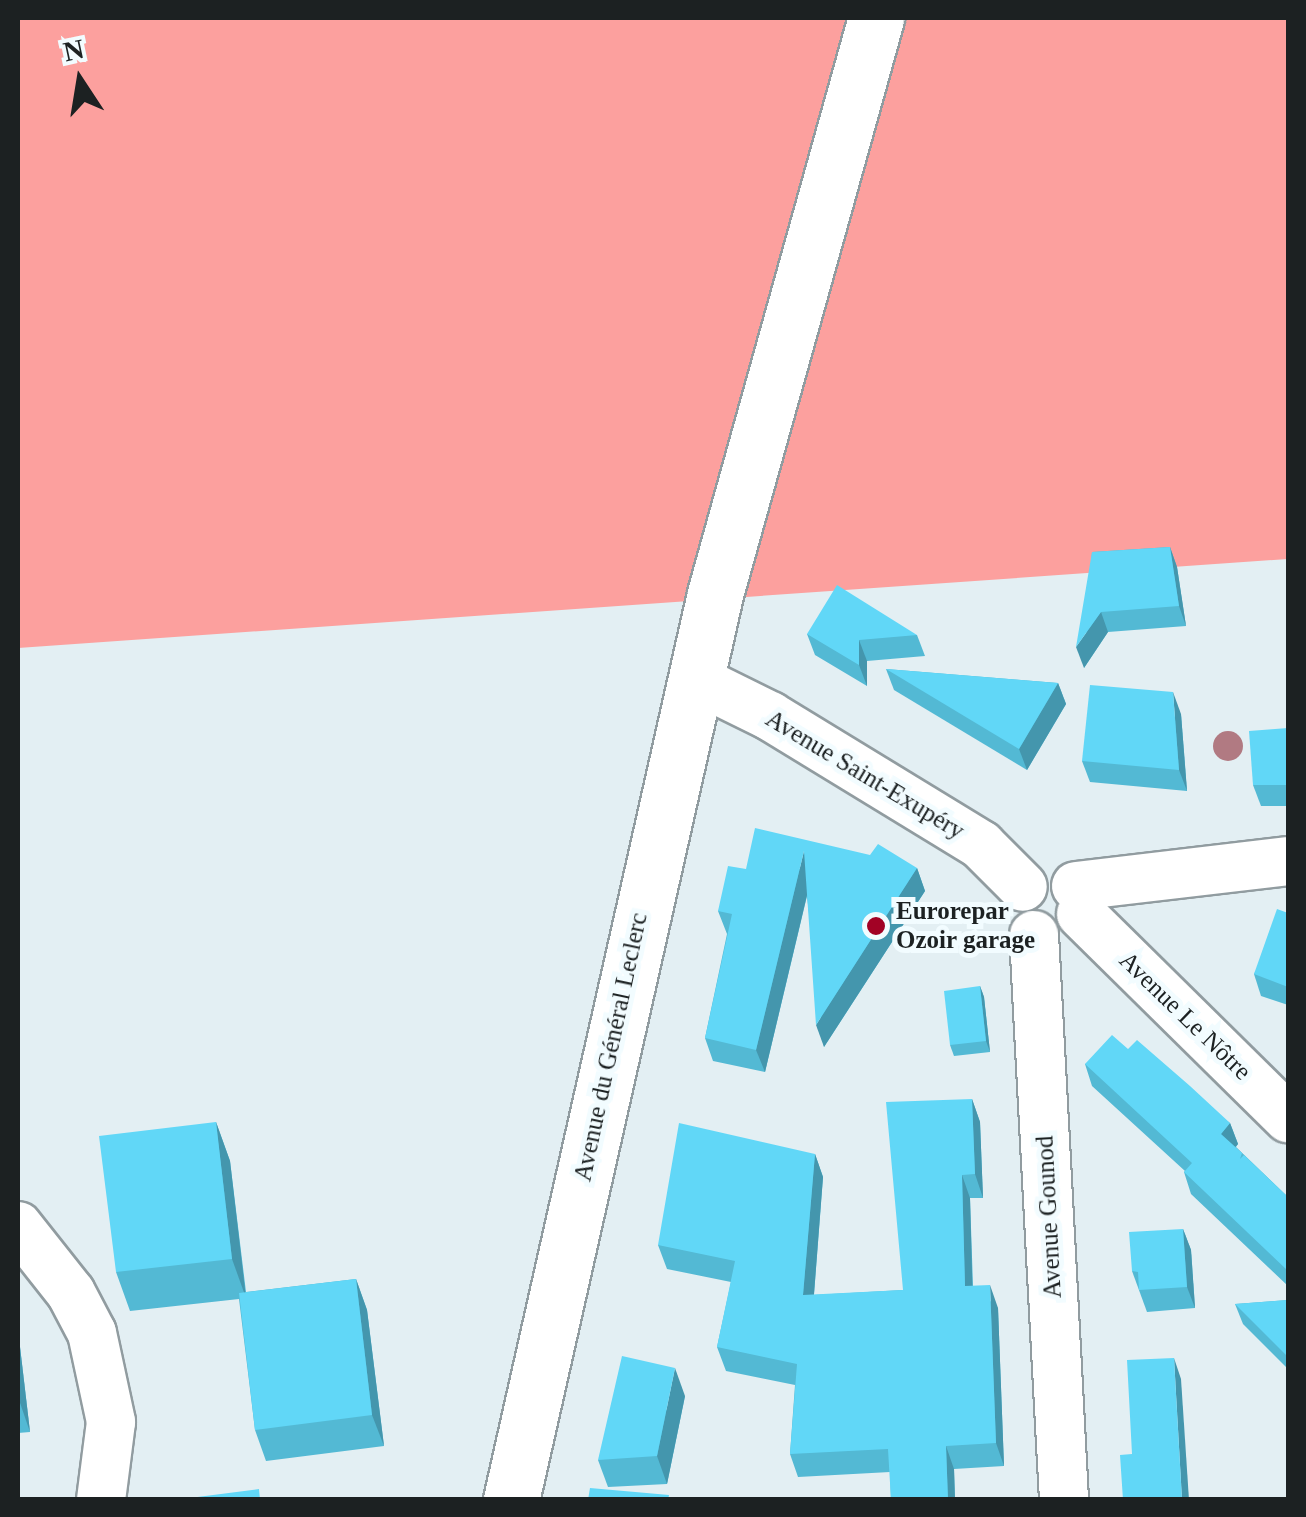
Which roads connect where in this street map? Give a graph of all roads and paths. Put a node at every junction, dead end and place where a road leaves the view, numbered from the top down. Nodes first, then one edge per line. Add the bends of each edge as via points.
1 (876, 18) edge
2 (695, 679) junction
3 (1288, 861) edge
4 (1023, 887) junction
5 (1078, 900) junction
6 (1034, 935) junction
7 (1288, 1118) edge
8 (18, 1226) edge
9 (100, 1500) edge
10 (512, 1500) edge
11 (1064, 1500) edge

1 - 2 street, Avenue du Général Leclerc
2 - 4 street, Avenue Saint-Exupéry via 770,716 981,845
2 - 10 street, Avenue du Général Leclerc
3 - 5 street
4 - 5 street via 1049,873
4 - 6 street via 1016,908
5 - 6 street via 1062,936
5 - 7 street, Avenue Le Nôtre
6 - 11 street, Avenue Gounod
8 - 9 street via 71,1293 92,1333 111,1422

